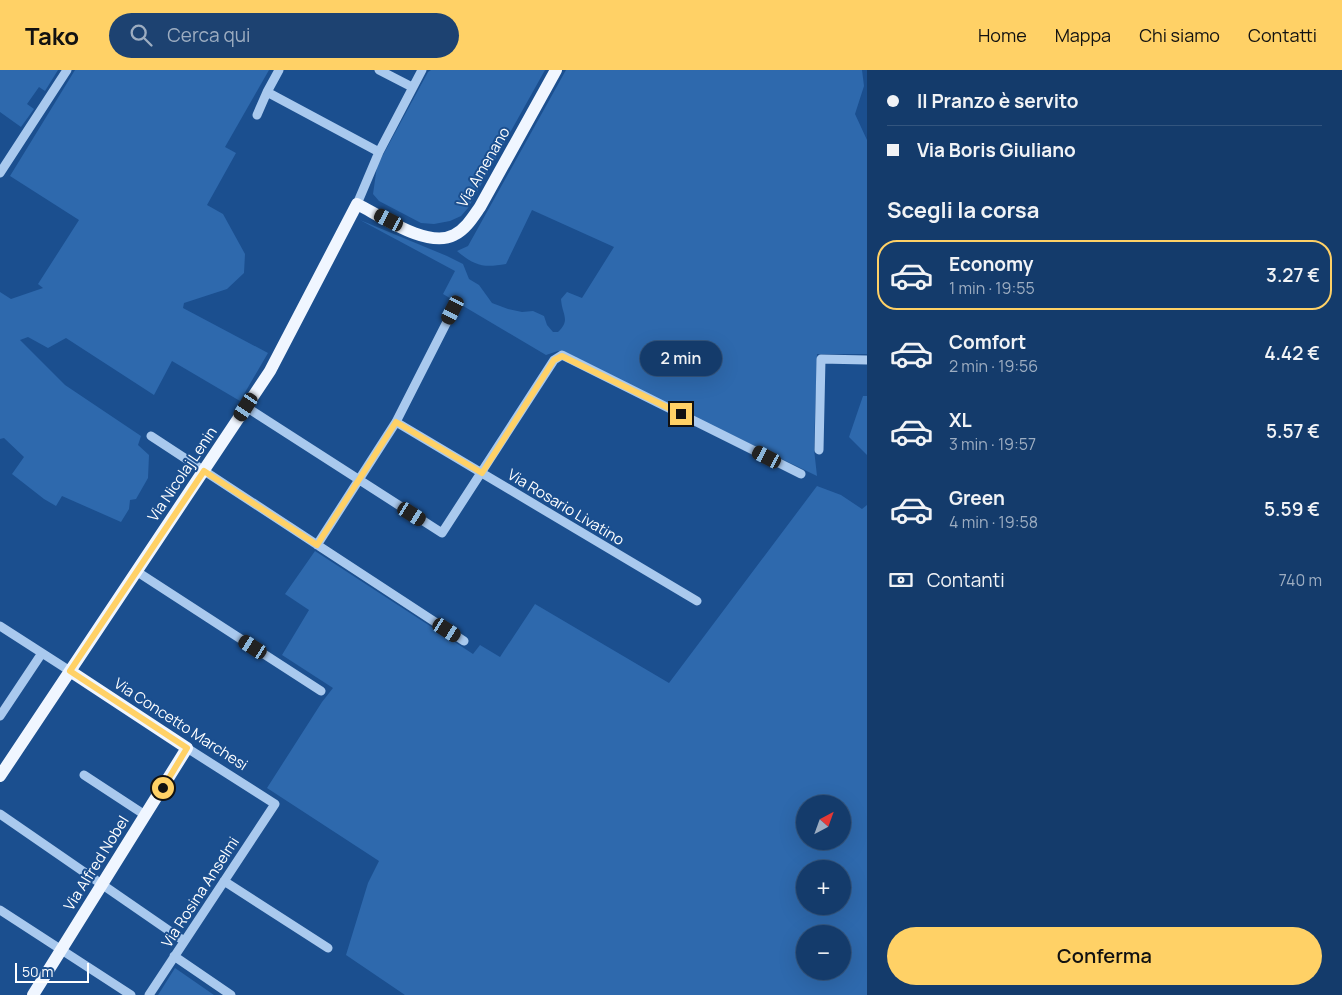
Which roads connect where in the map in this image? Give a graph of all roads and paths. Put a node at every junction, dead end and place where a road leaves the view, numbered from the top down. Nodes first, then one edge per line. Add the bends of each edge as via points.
1 (67, 70) edge
2 (279, 70) edge
3 (379, 70) edge
4 (422, 70) edge
5 (556, 70) edge
6 (412, 87) junction
7 (267, 92) junction
8 (257, 115) dead end
9 (379, 152) junction
10 (0, 173) edge
11 (357, 204) junction
12 (453, 310) dead end
13 (867, 360) edge
14 (246, 407) junction
15 (396, 422) junction
16 (151, 436) dead end
17 (819, 450) dead end
18 (204, 471) junction
19 (482, 473) junction
20 (801, 474) dead end
21 (359, 480) junction
22 (317, 545) junction
23 (136, 571) junction
24 (697, 601) dead end
25 (0, 626) edge
26 (464, 641) dead end
27 (42, 653) junction
28 (70, 671) junction
29 (321, 691) dead end
30 (0, 716) edge
31 (187, 748) junction
32 (84, 775) dead end
33 (0, 776) edge
34 (275, 804) joint
35 (0, 814) edge
36 (145, 815) junction
37 (224, 881) junction
38 (102, 884) junction
39 (0, 910) edge
40 (184, 941) junction
41 (328, 948) dead end
42 (61, 950) junction
43 (174, 956) junction
44 (33, 995) edge
45 (131, 995) edge
46 (149, 995) edge
47 (231, 995) edge

1 - 10 street
2 - 7 street
3 - 6 street
4 - 6 street, Via Nicolaj Lenin
5 - 11 main road, Via Amenano via 480,207 470,222 454,235 432,239 420,236
6 - 9 street, Via Nicolaj Lenin
7 - 8 street
7 - 9 street
9 - 11 street, Via Nicolaj Lenin
11 - 14 main road, Via Nicolaj Lenin via 270,371
12 - 15 street
13 - 17 street via 821,359
14 - 18 main road, Via Nicolaj Lenin
14 - 21 street
15 - 19 street, Via Rosario Livatino
15 - 21 street
16 - 18 street
18 - 22 street
18 - 23 main road, Via Nicolaj Lenin
19 - 20 street via 554,360 562,356
19 - 21 street via 442,533
19 - 24 street, Via Rosario Livatino
21 - 22 street
22 - 26 street
23 - 28 main road, Via Nicolaj Lenin
23 - 29 street
25 - 27 street
27 - 28 street
27 - 30 street
28 - 31 main road, Via Concetto Marchesi
28 - 33 main road, Via Nicolaj Lenin
31 - 34 street, Via Concetto Marchesi
31 - 36 main road, Via Alfred Nobel
32 - 36 street
34 - 37 street, Via Rosina Anselmi
35 - 38 street
36 - 38 main road, Via Alfred Nobel
37 - 40 street, Via Rosina Anselmi
37 - 41 street
38 - 40 street
38 - 42 main road, Via Alfred Nobel
39 - 42 street
40 - 43 street, Via Rosina Anselmi
42 - 44 main road, Via Alfred Nobel
42 - 45 street
43 - 46 street, Via Rosina Anselmi
43 - 47 street

